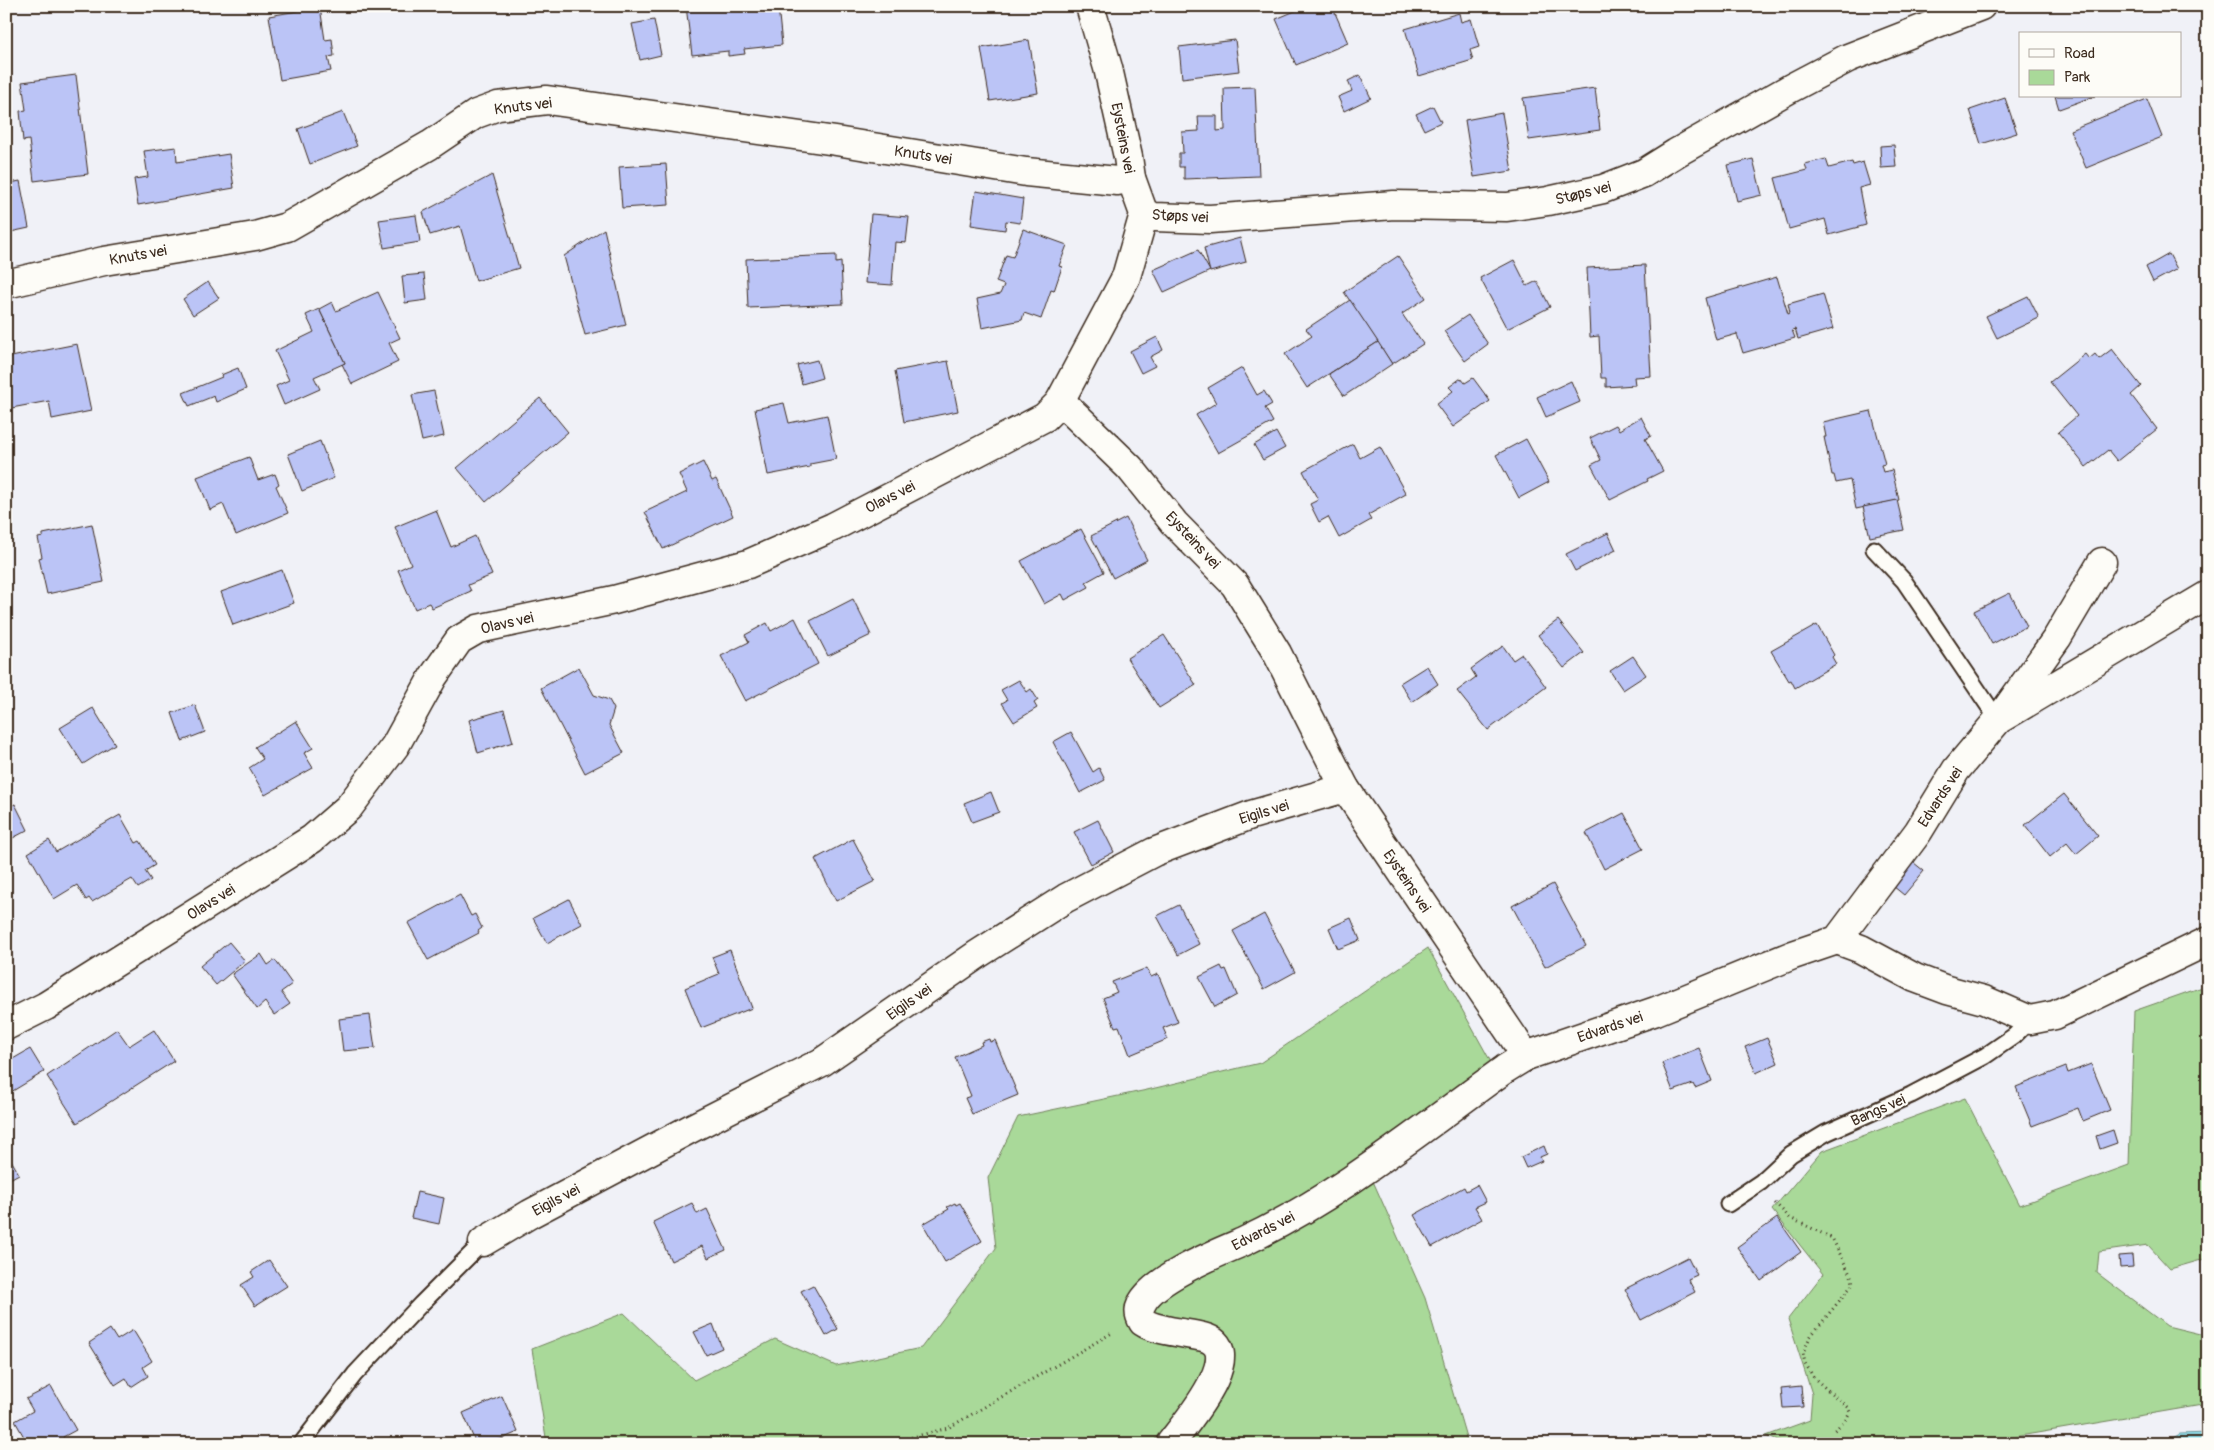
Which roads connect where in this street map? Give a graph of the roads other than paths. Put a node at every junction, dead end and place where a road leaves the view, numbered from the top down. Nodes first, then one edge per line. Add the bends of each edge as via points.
1 (1090, 6) edge
2 (1981, 6) edge
3 (1131, 178) junction
4 (1144, 214) junction
5 (6, 284) edge
6 (1059, 403) junction
7 (1874, 549) dead end
8 (2102, 562) dead end
9 (2208, 595) edge
10 (1998, 720) junction
11 (1345, 788) junction
12 (1837, 940) junction
13 (2208, 941) edge
14 (2030, 1020) junction
15 (6, 1026) edge
16 (1526, 1056) junction
17 (1728, 1204) dead end
18 (483, 1242) joint
19 (301, 1444) edge
20 (1170, 1444) edge

1 - 3 street, Eysteins vei via 1108,68
2 - 4 street, Støps vei via 1848,58 1676,152 1644,173 1603,189 1507,207 1394,206 1210,219
3 - 4 street, Eysteins vei
3 - 5 street, Knuts vei via 1117,180 1026,172 547,100 498,106 476,114 430,145 287,227 255,236 104,261
4 - 6 street via 1126,277
6 - 11 street, Eysteins vei via 1130,468 1174,522 1235,585 1278,653
6 - 15 street, Olavs vei via 1045,417 842,522 748,564 639,594 478,629 465,636 433,677 395,746 349,807 312,840 46,1006
7 - 10 lane via 1904,582
8 - 10 street via 2057,638
9 - 10 street, Edvards vei
10 - 12 street, Edvards vei via 1956,770 1918,832
11 - 16 street, Eysteins vei
11 - 18 street, Eigils vei via 1250,814 1154,852 1066,898 978,954 822,1062
12 - 14 street via 1862,949 1915,978 1984,1000
12 - 16 street, Edvards vei
13 - 14 street via 2055,1015
14 - 17 lane, Bangs vei via 1985,1056 1911,1095 1826,1133 1791,1154 1761,1182
16 - 20 street, Edvards vei via 1316,1202 1279,1225 1192,1265 1163,1282 1141,1304 1140,1316 1146,1325 1206,1338 1216,1344 1220,1353 1217,1375
18 - 19 lane via 355,1374

